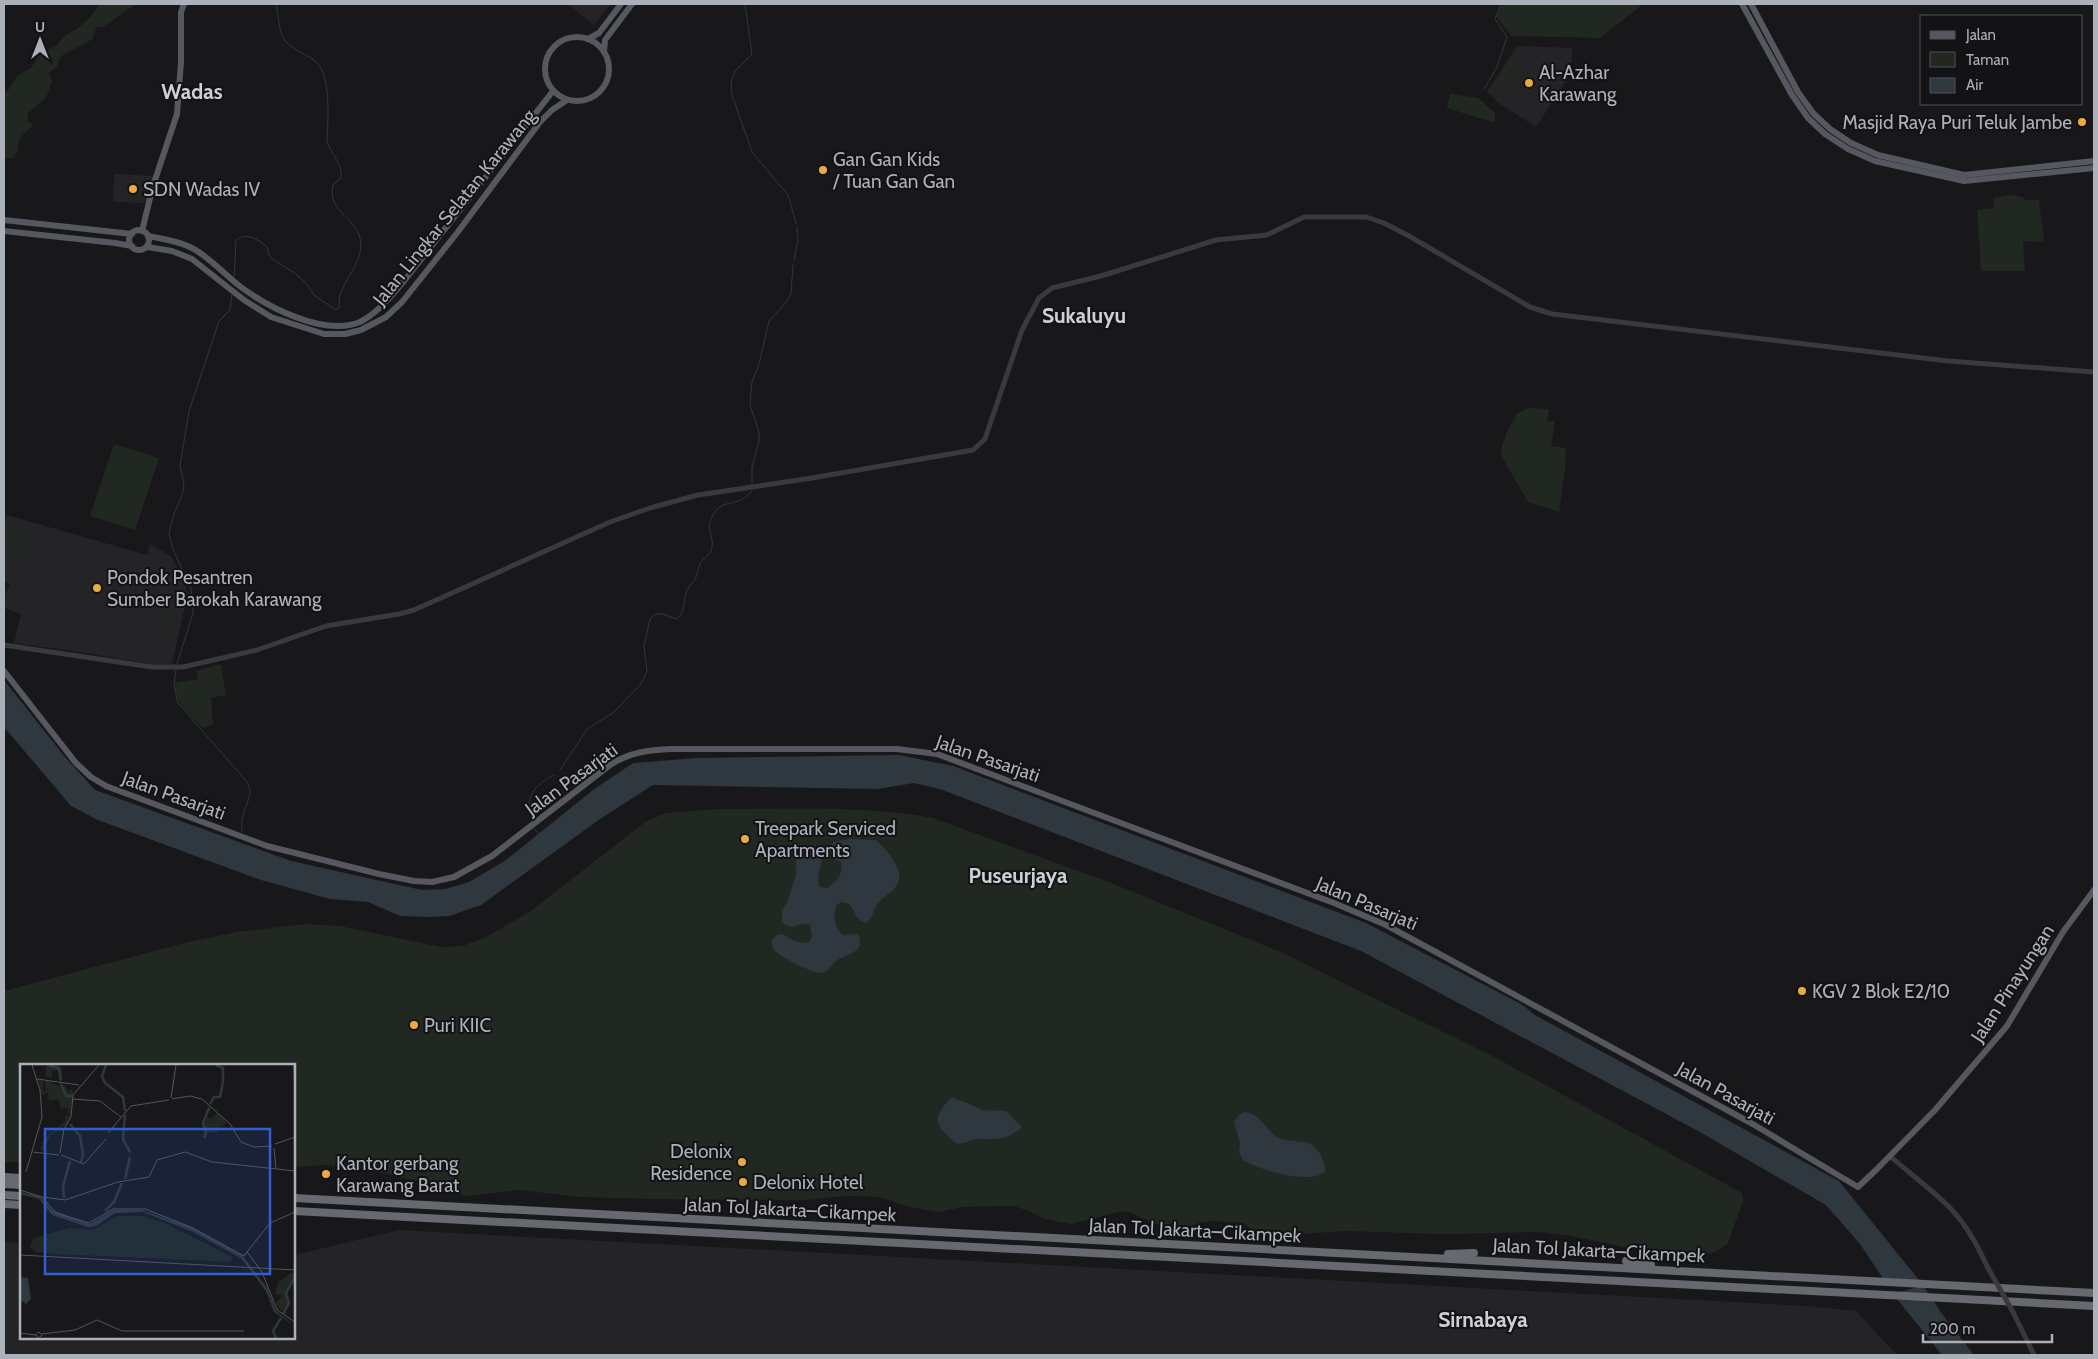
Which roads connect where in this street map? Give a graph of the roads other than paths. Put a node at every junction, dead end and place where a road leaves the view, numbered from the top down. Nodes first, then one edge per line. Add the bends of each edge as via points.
1 (184, 4) edge
2 (621, 4) edge
3 (632, 4) edge
4 (1742, 4) edge
5 (1751, 4) edge
6 (1764, 36) junction
7 (588, 40) junction
8 (604, 52) junction
9 (553, 90) junction
10 (567, 100) junction
11 (2094, 161) edge
12 (2094, 168) edge
13 (4, 220) edge
14 (4, 231) edge
15 (142, 231) junction
16 (132, 234) junction
17 (148, 236) junction
18 (132, 246) junction
19 (147, 246) junction
20 (421, 259) junction
21 (431, 266) junction
22 (2094, 372) edge
23 (4, 644) edge
24 (4, 671) edge
25 (2094, 890) edge
26 (1890, 1156) junction
27 (4, 1177) edge
28 (20, 1178) edge
29 (4, 1184) edge
30 (20, 1184) edge
31 (1858, 1187) joint
32 (4, 1195) edge
33 (20, 1196) edge
34 (295, 1197) edge
35 (4, 1204) edge
36 (20, 1205) edge
37 (295, 1211) edge
38 (1474, 1253) dead end
39 (1404, 1256) junction
40 (1626, 1261) dead end
41 (1675, 1271) junction
42 (2094, 1293) edge
43 (2094, 1306) edge
44 (2034, 1355) edge

1 - 15 main road via 177,114
2 - 7 main road via 598,33
3 - 8 main road via 605,40
4 - 6 main road
5 - 6 main road
6 - 11 main road via 1813,113 1851,143 1878,155 1964,174
6 - 12 main road via 1792,95 1808,118 1825,134 1867,158 1964,181
7 - 8 main road
7 - 9 main road via 565,40 549,54 545,73
8 - 10 main road via 609,67 599,93 582,101
9 - 10 main road
9 - 20 main road, Jalan Lingkar Selatan Karawang
10 - 21 main road, Jalan Lingkar Selatan Karawang via 540,122
13 - 16 main road
14 - 18 main road
15 - 16 main road
15 - 17 main road
16 - 18 main road
17 - 19 main road
17 - 20 main road, Jalan Lingkar Selatan Karawang via 192,248 258,299 284,312 318,323 344,326 366,319 384,304
18 - 19 main road via 139,250
19 - 21 main road, Jalan Lingkar Selatan Karawang via 192,259 235,294 271,317 314,332 345,334 386,317
20 - 21 main road
22 - 23 street via 1948,360 1552,314 1530,307 1384,223 1366,217 1304,217 1267,235 1216,240 1052,288 1043,294 1018,339 985,439 973,450 687,498 610,522 414,610 326,626 264,648 177,668
24 - 31 main road, Jalan Pasarjati via 76,762 98,782 267,846 424,882 446,880 475,867 610,765 640,752 672,749 897,749 936,754 1386,925 1751,1124
25 - 26 main road, Jalan Pinayungan via 2063,932 2007,1026
26 - 31 main road, Jalan Pinayungan
26 - 44 street, bridge via 1939,1197 1973,1238
27 - 28 highway
29 - 30 highway
32 - 33 highway
34 - 39 highway, Jalan Tol Jakarta–Cikampek
35 - 36 highway
37 - 43 highway, Jalan Tol Jakarta–Cikampek
38 - 39 highway
39 - 41 highway, Jalan Tol Jakarta–Cikampek
40 - 41 highway
41 - 42 highway, Jalan Tol Jakarta–Cikampek

